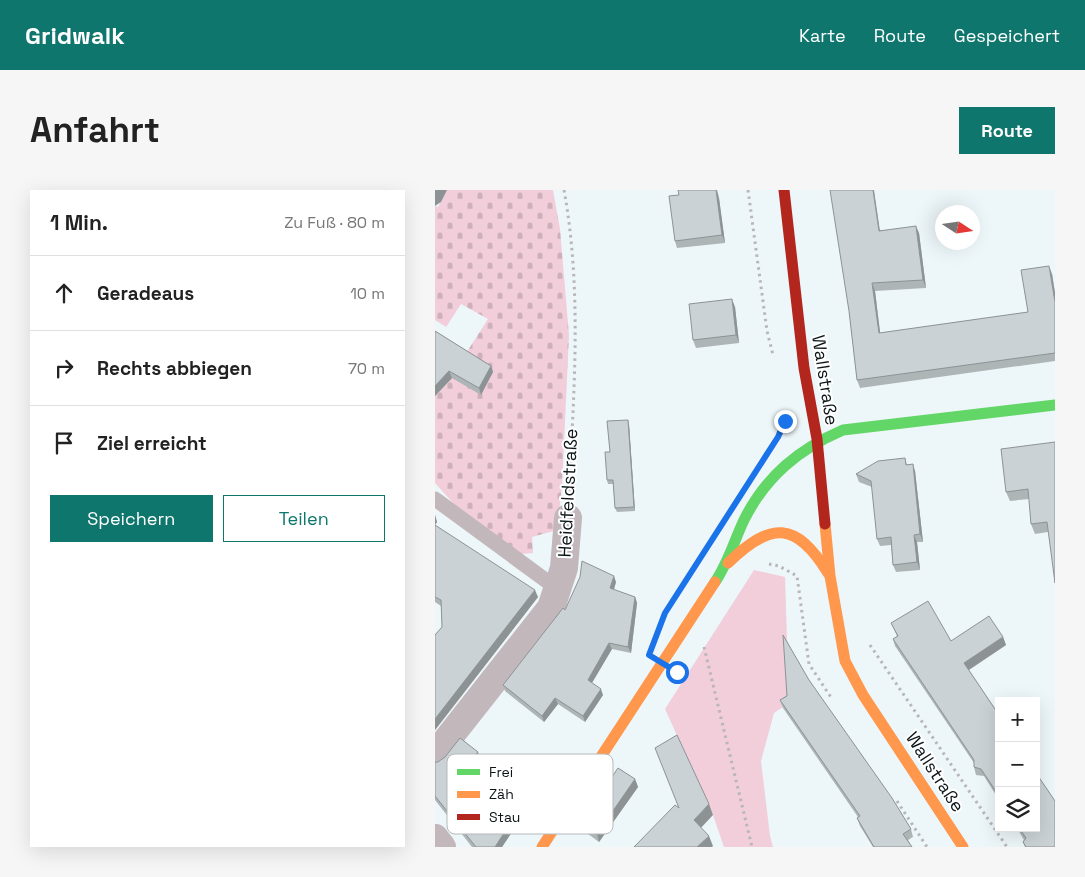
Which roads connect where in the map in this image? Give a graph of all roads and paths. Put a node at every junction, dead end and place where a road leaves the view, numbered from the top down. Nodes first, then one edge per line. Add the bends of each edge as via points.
1 (564, 190) edge
2 (748, 190) edge
3 (784, 190) edge
4 (773, 356) dead end
5 (1055, 405) edge
6 (783, 411) dead end
7 (778, 437) dead end
8 (817, 440) junction
9 (435, 499) edge
10 (568, 518) joint
11 (763, 563) dead end
12 (727, 564) junction
13 (830, 576) junction
14 (559, 590) junction
15 (867, 640) dead end
16 (703, 644) dead end
17 (836, 706) dead end
18 (603, 754) edge
19 (435, 755) edge
20 (895, 797) dead end
21 (550, 834) edge
22 (435, 838) edge
23 (442, 847) edge
24 (542, 847) edge
25 (752, 847) edge
26 (927, 847) edge
27 (963, 847) edge
28 (1007, 847) edge

1 - 10 path, Heidfeldstraße via 571,229 576,334
2 - 4 path
3 - 8 main road, Wallstraße via 804,368
5 - 8 main road via 843,430
6 - 7 path via 785,421
8 - 12 main road via 792,457 767,482 735,540
8 - 13 main road, Wallstraße
9 - 14 lane
10 - 14 street, Heidfeldstraße
11 - 17 path via 779,566 797,576 809,664
12 - 13 main road, Wallstraße via 755,540 783,532 805,541 820,557
12 - 18 main road
13 - 27 main road, Wallstraße via 849,672
14 - 19 street, Heidfeldstraße via 547,615
15 - 28 path
16 - 25 path
20 - 26 path
21 - 24 main road
22 - 23 street

